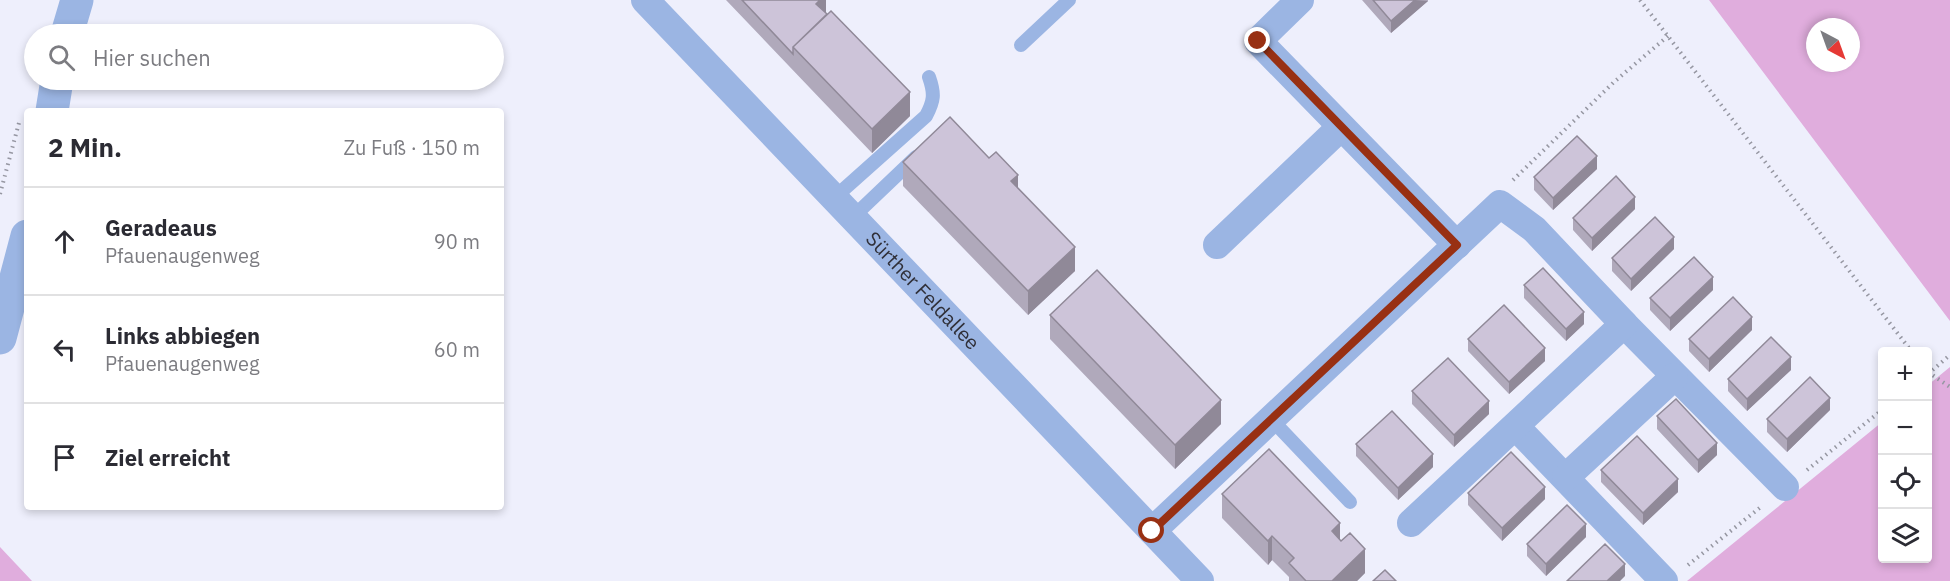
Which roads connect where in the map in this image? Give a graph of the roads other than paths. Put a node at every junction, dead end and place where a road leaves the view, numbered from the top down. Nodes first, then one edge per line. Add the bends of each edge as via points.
1 (77, 0) edge
2 (1069, 0) edge
3 (1300, 0) edge
4 (658, 5) edge
5 (70, 24) edge
6 (1021, 45) dead end
7 (929, 77) dead end
8 (51, 90) edge
9 (39, 108) edge
10 (1341, 127) junction
11 (926, 147) edge
12 (843, 208) junction
13 (1216, 245) dead end
14 (1457, 245) junction
15 (24, 247) edge
16 (1624, 324) junction
17 (0, 338) edge
18 (1674, 377) junction
19 (1271, 419) junction
20 (1516, 427) junction
21 (1566, 477) junction
22 (1785, 487) dead end
23 (1350, 502) dead end
24 (1412, 524) dead end
25 (1152, 531) junction
26 (1200, 581) edge
27 (1664, 581) edge

1 - 5 street
2 - 6 lane
3 - 10 street via 1258,41
4 - 12 street, Sürther Feldallee
7 - 12 lane via 933,102 926,116
8 - 9 street
10 - 13 street
10 - 14 street
11 - 12 lane
12 - 25 street, Sürther Feldallee
14 - 16 street via 1500,204 1534,229
14 - 19 street
15 - 17 street
16 - 18 street
16 - 20 street
18 - 21 street
18 - 22 street
19 - 23 lane
19 - 25 street
20 - 21 street
20 - 24 street
21 - 27 street
25 - 26 street, Sürther Feldallee

